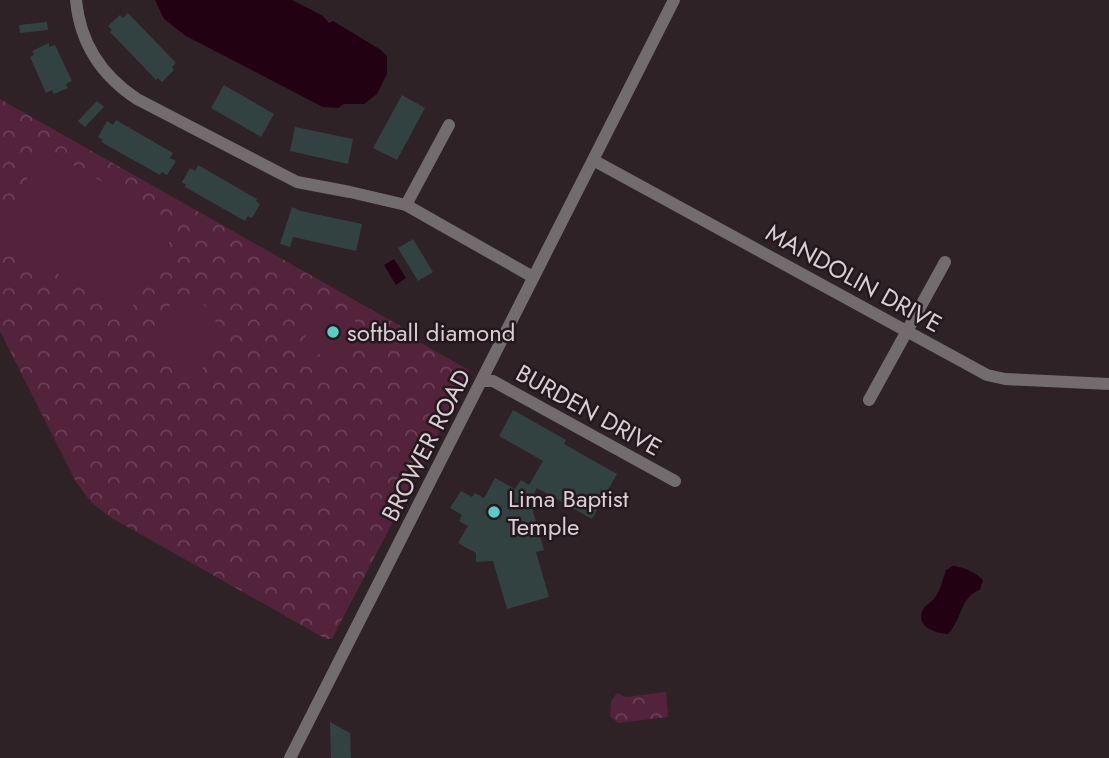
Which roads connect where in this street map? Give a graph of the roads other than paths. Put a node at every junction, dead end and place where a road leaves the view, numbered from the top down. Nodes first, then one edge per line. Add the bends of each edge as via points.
1 (76, 0) edge
2 (674, 0) edge
3 (449, 125) dead end
4 (593, 160) junction
5 (406, 205) junction
6 (945, 262) dead end
7 (533, 277) junction
8 (906, 331) junction
9 (481, 381) junction
10 (1109, 384) edge
11 (869, 400) dead end
12 (675, 481) dead end
13 (290, 758) edge

1 - 5 street via 84,36 100,68 137,99 297,183
2 - 4 street, BROWER ROAD
3 - 5 street
4 - 7 street, BROWER ROAD
4 - 8 street, MANDOLIN DRIVE
5 - 7 street
6 - 8 street
7 - 9 street, BROWER ROAD
8 - 10 street, MANDOLIN DRIVE via 988,375
8 - 11 street
9 - 12 street, BURDEN DRIVE via 493,381
9 - 13 street, BROWER ROAD

